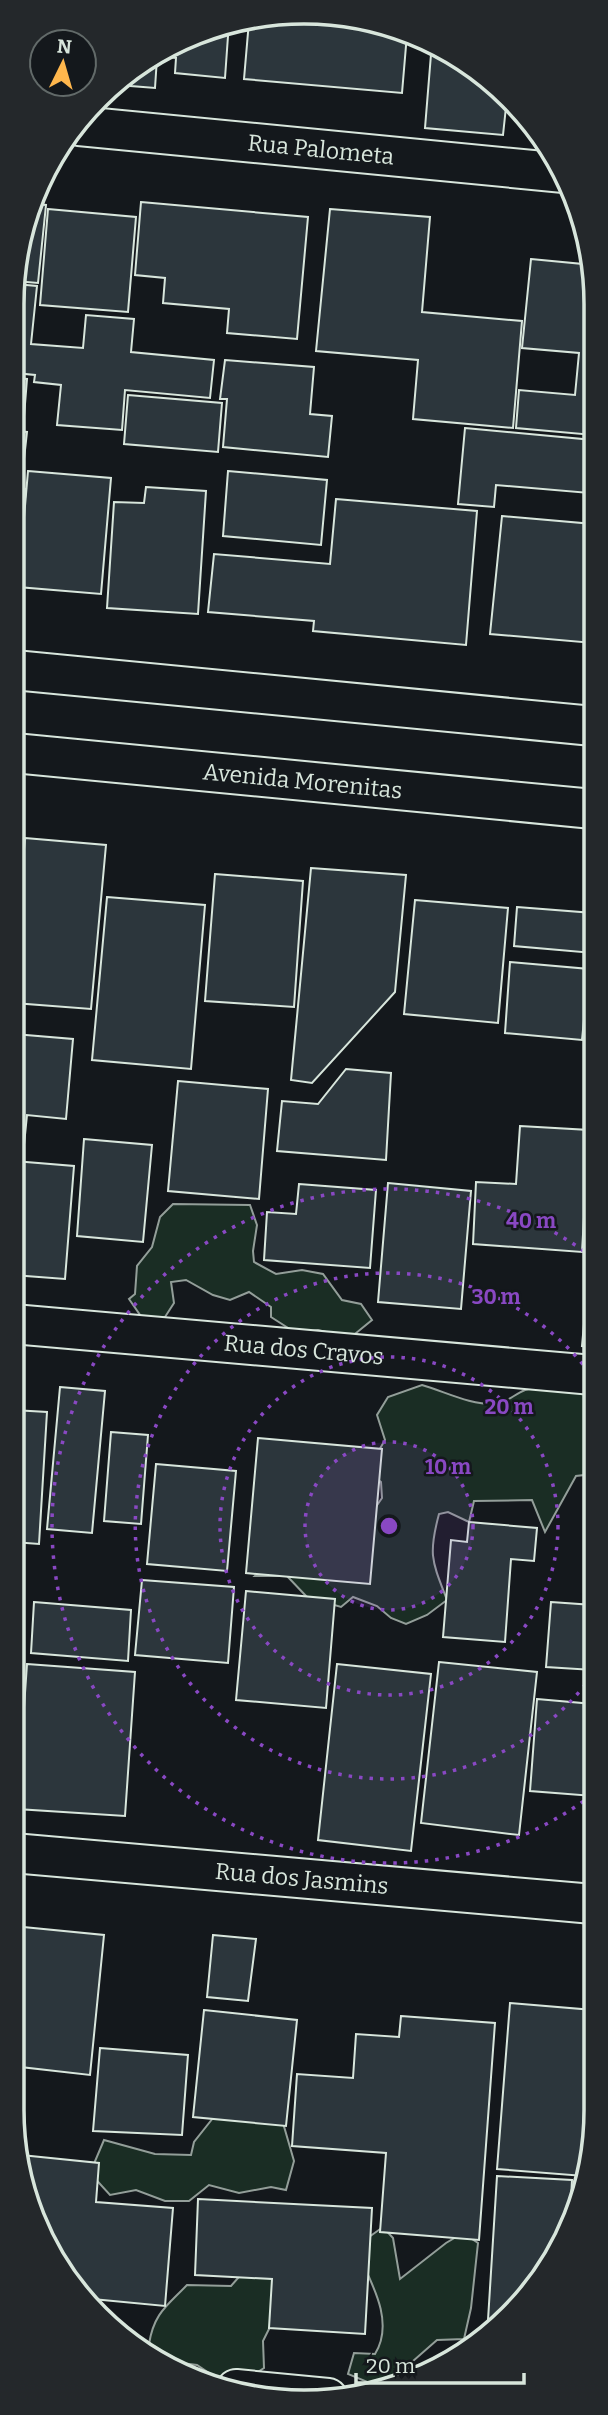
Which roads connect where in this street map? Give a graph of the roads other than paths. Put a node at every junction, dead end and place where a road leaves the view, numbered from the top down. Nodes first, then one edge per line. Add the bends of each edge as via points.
1 (88, 127) edge
2 (550, 172) edge
3 (24, 671) edge
4 (584, 725) edge
5 (24, 754) edge
6 (584, 809) edge
7 (24, 1325) edge
8 (584, 1374) edge
9 (24, 1854) edge
10 (584, 1903) edge

1 - 2 street, Rua Palometa
3 - 4 street
5 - 6 street, Avenida Morenitas
7 - 8 street, Rua dos Cravos
9 - 10 street, Rua dos Jasmins

